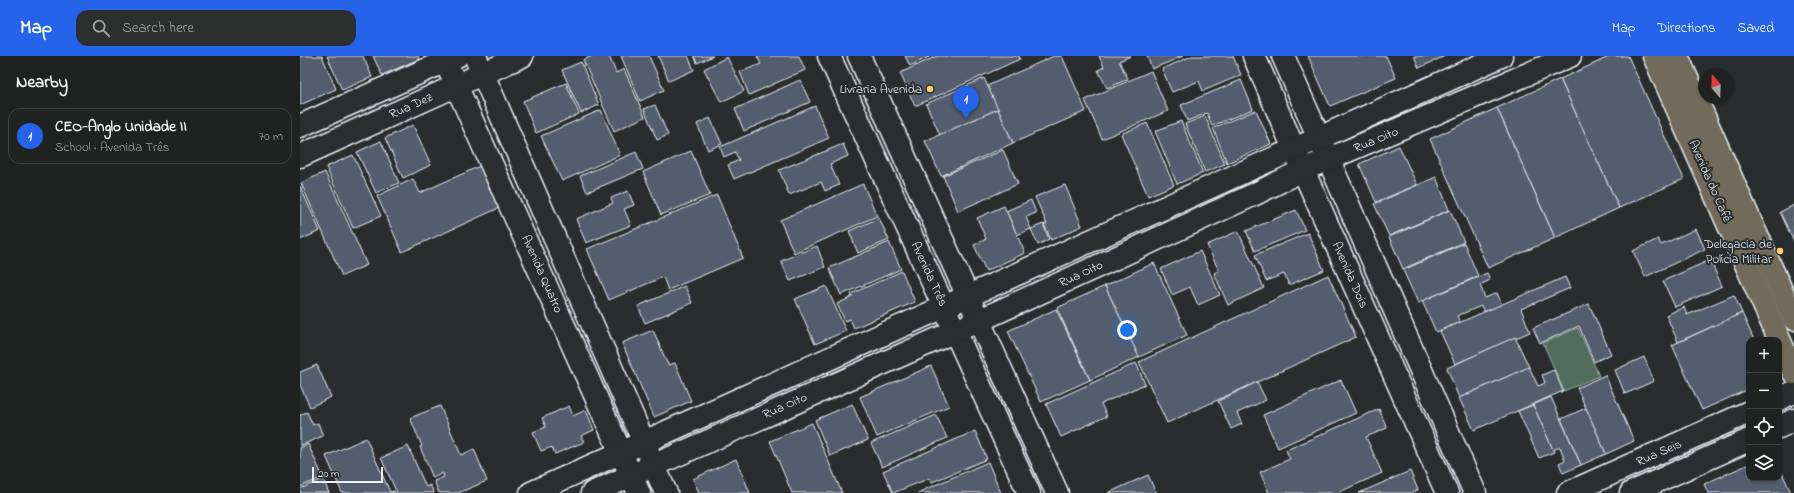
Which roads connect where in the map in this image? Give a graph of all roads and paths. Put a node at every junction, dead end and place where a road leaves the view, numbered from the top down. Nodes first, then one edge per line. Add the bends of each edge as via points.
1 (522, 56) edge
2 (829, 56) edge
3 (859, 56) edge
4 (1254, 56) edge
5 (1283, 56) edge
6 (1501, 56) edge
7 (1570, 56) edge
8 (1654, 56) edge
9 (1677, 56) edge
10 (449, 58) edge
11 (479, 65) edge
12 (457, 85) junction
13 (300, 126) edge
14 (1318, 137) junction
15 (1294, 148) junction
16 (300, 156) edge
17 (1328, 160) junction
18 (1303, 170) junction
19 (967, 297) junction
20 (945, 307) junction
21 (1794, 319) edge
22 (978, 321) junction
23 (955, 331) junction
24 (1794, 373) edge
25 (1794, 392) edge
26 (1782, 398) edge
27 (1746, 413) edge
28 (1794, 420) edge
29 (1782, 426) edge
30 (1746, 441) edge
31 (643, 443) junction
32 (622, 453) junction
33 (654, 465) junction
34 (635, 484) edge
35 (531, 493) edge
36 (592, 493) edge
37 (666, 493) edge
38 (1029, 493) edge
39 (1057, 493) edge
40 (1448, 493) edge
41 (1475, 493) edge
42 (1568, 493) edge
43 (1631, 493) edge

1 - 11 street, Rua Dez
2 - 20 street, Avenida Três
3 - 19 street, Avenida Três
4 - 15 street, Avenida Dois
5 - 14 street, Avenida Dois
6 - 14 street, Rua Oito
7 - 17 street, Rua Oito
8 - 24 main road, Avenida do Café
9 - 21 main road, Avenida do Café
10 - 12 street, Avenida Quatro
10 - 13 street, Rua Dez
11 - 12 street, Rua Dez
11 - 31 street, Avenida Quatro
12 - 16 street, Rua Dez
12 - 32 street, Avenida Quatro
14 - 15 street, Rua Oito
14 - 17 street, Avenida Dois
15 - 18 street, Avenida Dois
15 - 19 street, Rua Oito
17 - 18 street, Rua Oito
17 - 41 street, Avenida Dois
18 - 22 street, Rua Oito
18 - 40 street, Avenida Dois
19 - 20 street, Rua Oito
19 - 22 street, Avenida Três
20 - 23 street, Avenida Três
20 - 31 street, Rua Oito
22 - 23 street, Rua Oito
22 - 39 street, Avenida Três
23 - 33 street, Rua Oito
23 - 38 street, Avenida Três
25 - 26 street
27 - 42 street, Rua Seis
28 - 29 street
30 - 43 street, Rua Seis
31 - 32 street, Rua Oito
31 - 33 street, Avenida Quatro
32 - 34 street, Avenida Quatro
32 - 35 street, Rua Oito
33 - 34 street, Rua Oito
33 - 37 street, Avenida Quatro
34 - 36 street, Rua Oito

